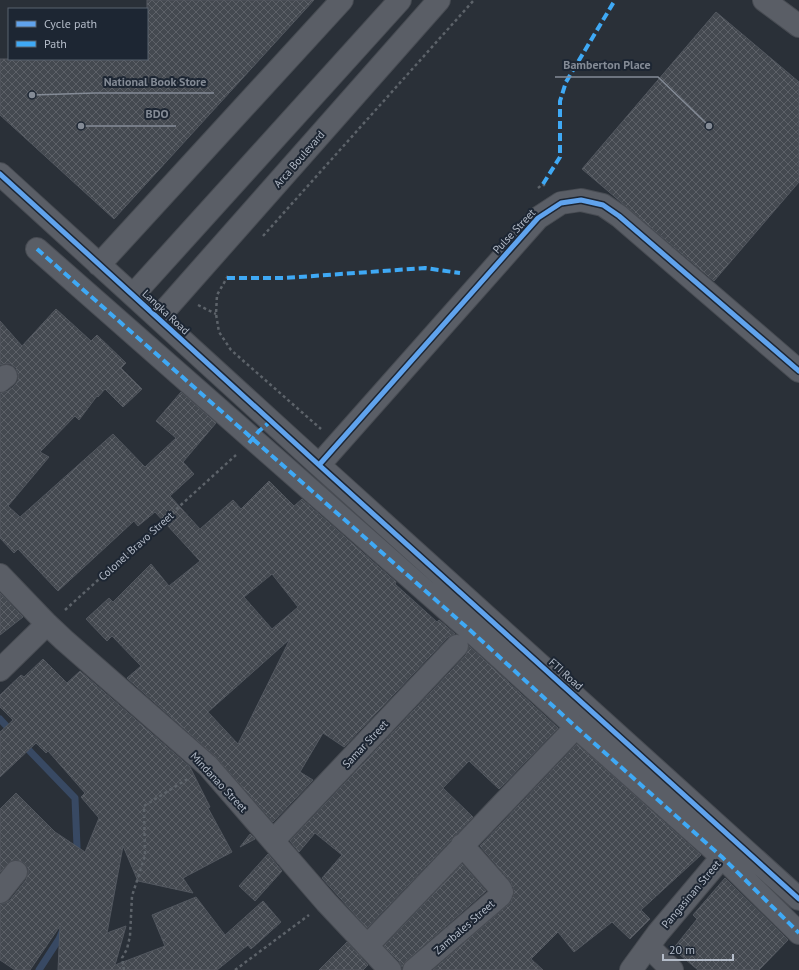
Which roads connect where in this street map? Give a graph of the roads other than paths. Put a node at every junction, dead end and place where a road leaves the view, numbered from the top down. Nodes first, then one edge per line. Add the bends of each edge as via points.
1 (342, 0) edge
2 (400, 0) edge
3 (439, 0) edge
4 (764, 0) edge
5 (799, 26) edge
6 (0, 174) edge
7 (37, 249) dead end
8 (99, 265) junction
9 (133, 295) junction
10 (158, 318) junction
11 (799, 371) edge
12 (271, 421) junction
13 (252, 440) junction
14 (319, 465) junction
15 (0, 575) edge
16 (47, 624) junction
17 (457, 646) dead end
18 (0, 670) edge
19 (576, 726) junction
20 (273, 841) junction
21 (462, 844) junction
22 (722, 858) junction
23 (16, 872) dead end
24 (0, 892) edge
25 (799, 898) edge
26 (799, 933) edge
27 (367, 946) junction
28 (649, 947) junction
29 (390, 970) edge
30 (414, 970) edge
31 (631, 970) edge
32 (672, 970) edge

1 - 8 street
2 - 9 street
3 - 10 street, Arca Boulevard
4 - 5 street
6 - 8 street, Langka Road
7 - 13 street
8 - 9 street, Langka Road
9 - 10 street, Langka Road
10 - 12 street, Langka Road
11 - 14 street, Pulse Street via 619,216 603,205 581,200 561,203 538,218
12 - 13 street
12 - 14 street, Langka Road
13 - 19 street
14 - 25 street, FTI Road
15 - 16 street, Mindanao Street
16 - 18 street
16 - 20 street, Mindanao Street via 208,766
17 - 20 street, Samar Street
19 - 21 street
19 - 22 street
20 - 27 street, Mindanao Street
21 - 27 street
21 - 30 street, Zambales Street via 502,892
22 - 26 street
22 - 28 street, Pangasinan Street
23 - 24 street
27 - 29 street, Mindanao Street
28 - 31 street, Pangasinan Street
28 - 32 street

